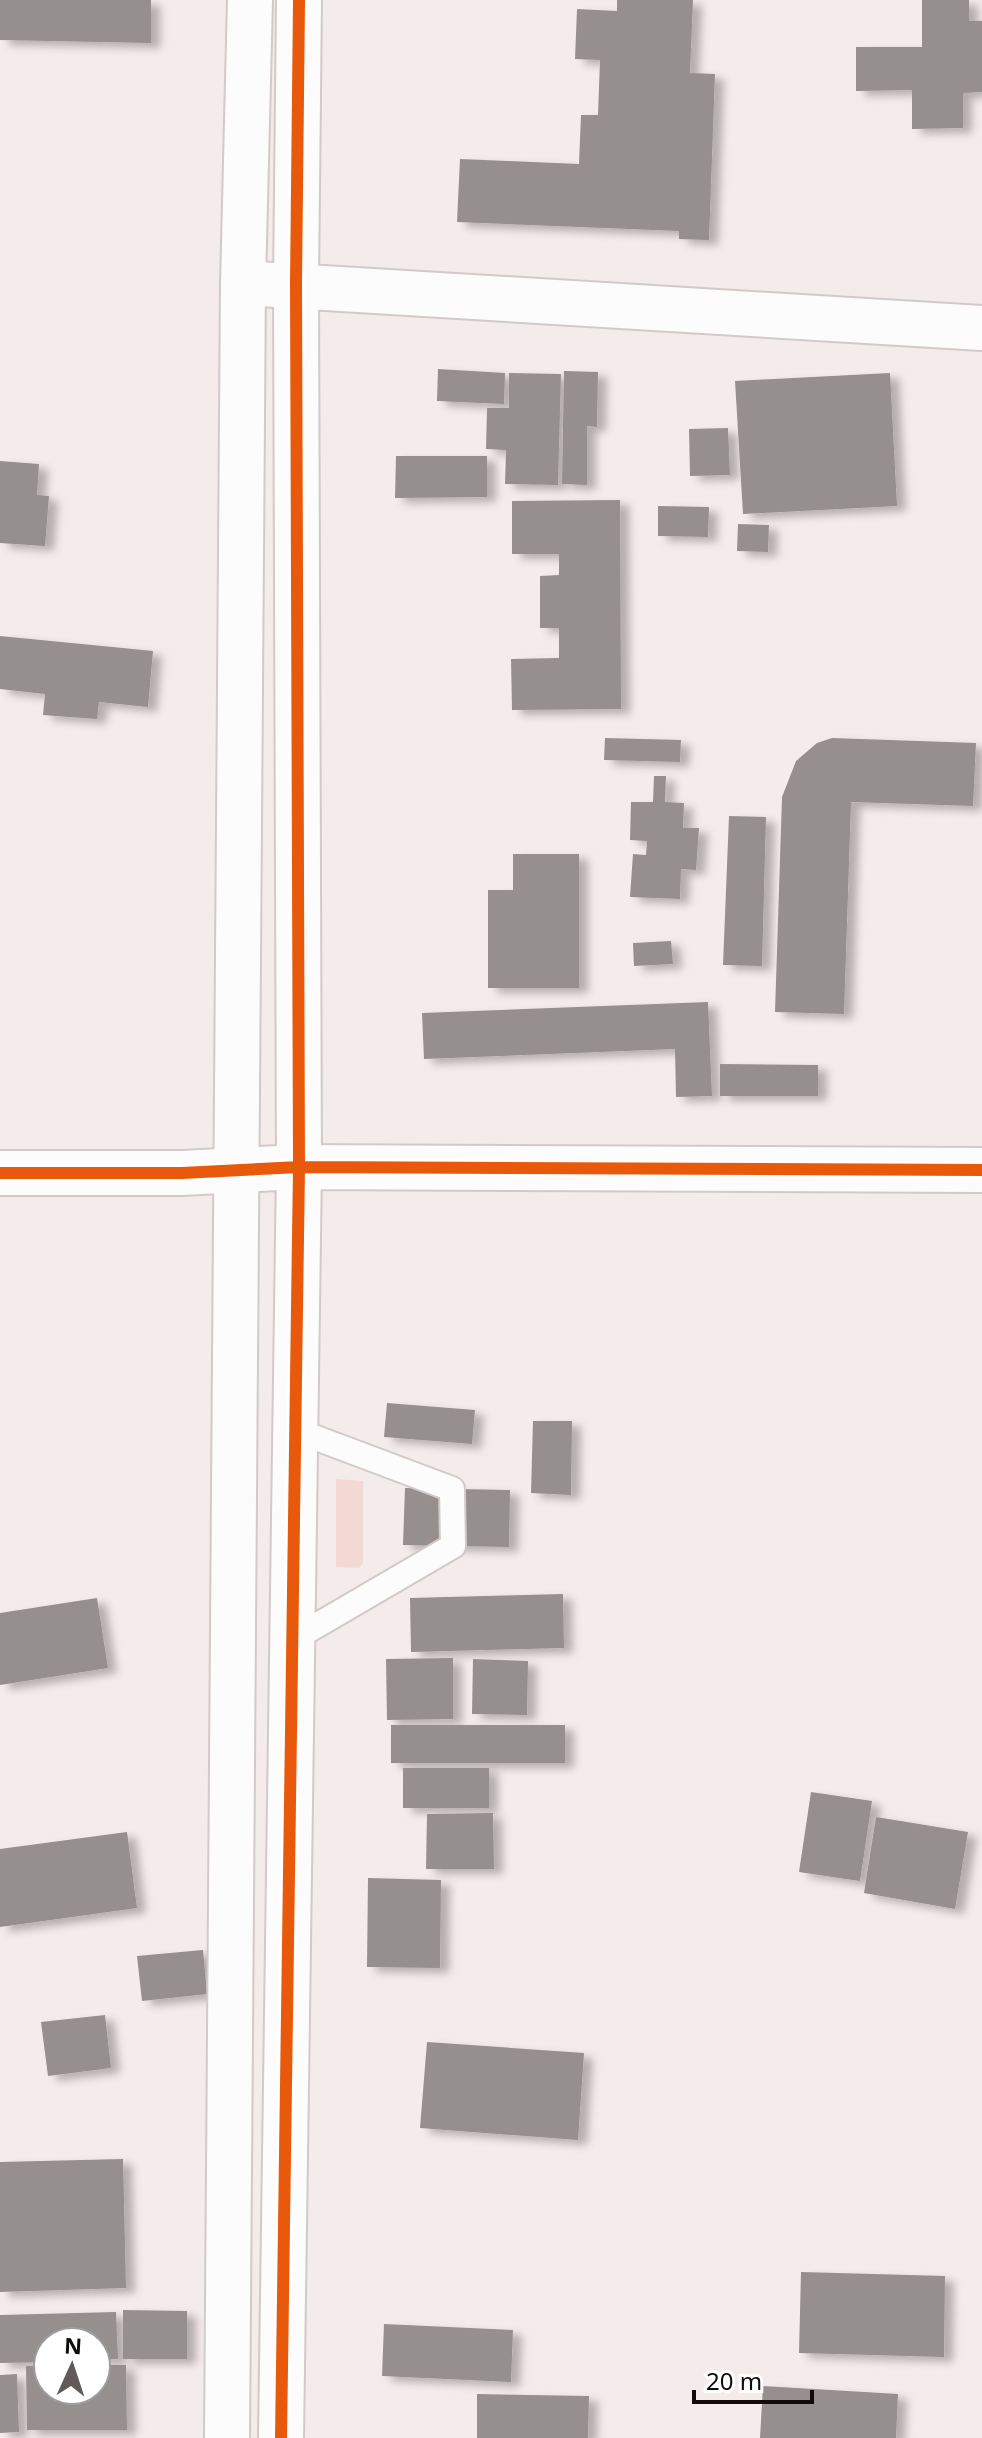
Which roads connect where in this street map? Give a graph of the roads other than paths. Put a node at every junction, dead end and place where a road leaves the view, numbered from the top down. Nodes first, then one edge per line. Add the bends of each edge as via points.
1 (250, 0) edge
2 (299, 0) edge
3 (243, 283) junction
4 (296, 284) junction
5 (982, 328) edge
6 (299, 1167) junction
7 (237, 1169) junction
8 (982, 1170) edge
9 (0, 1173) edge
10 (295, 1430) junction
11 (292, 1640) junction
12 (227, 2438) edge
13 (281, 2438) edge

1 - 3 street
2 - 4 street
3 - 4 street
3 - 7 street
4 - 5 street
4 - 6 street
6 - 7 street
6 - 8 street
6 - 10 street
7 - 9 street
7 - 12 street
10 - 11 street
10 - 11 lane via 452,1489 453,1546
11 - 13 street

